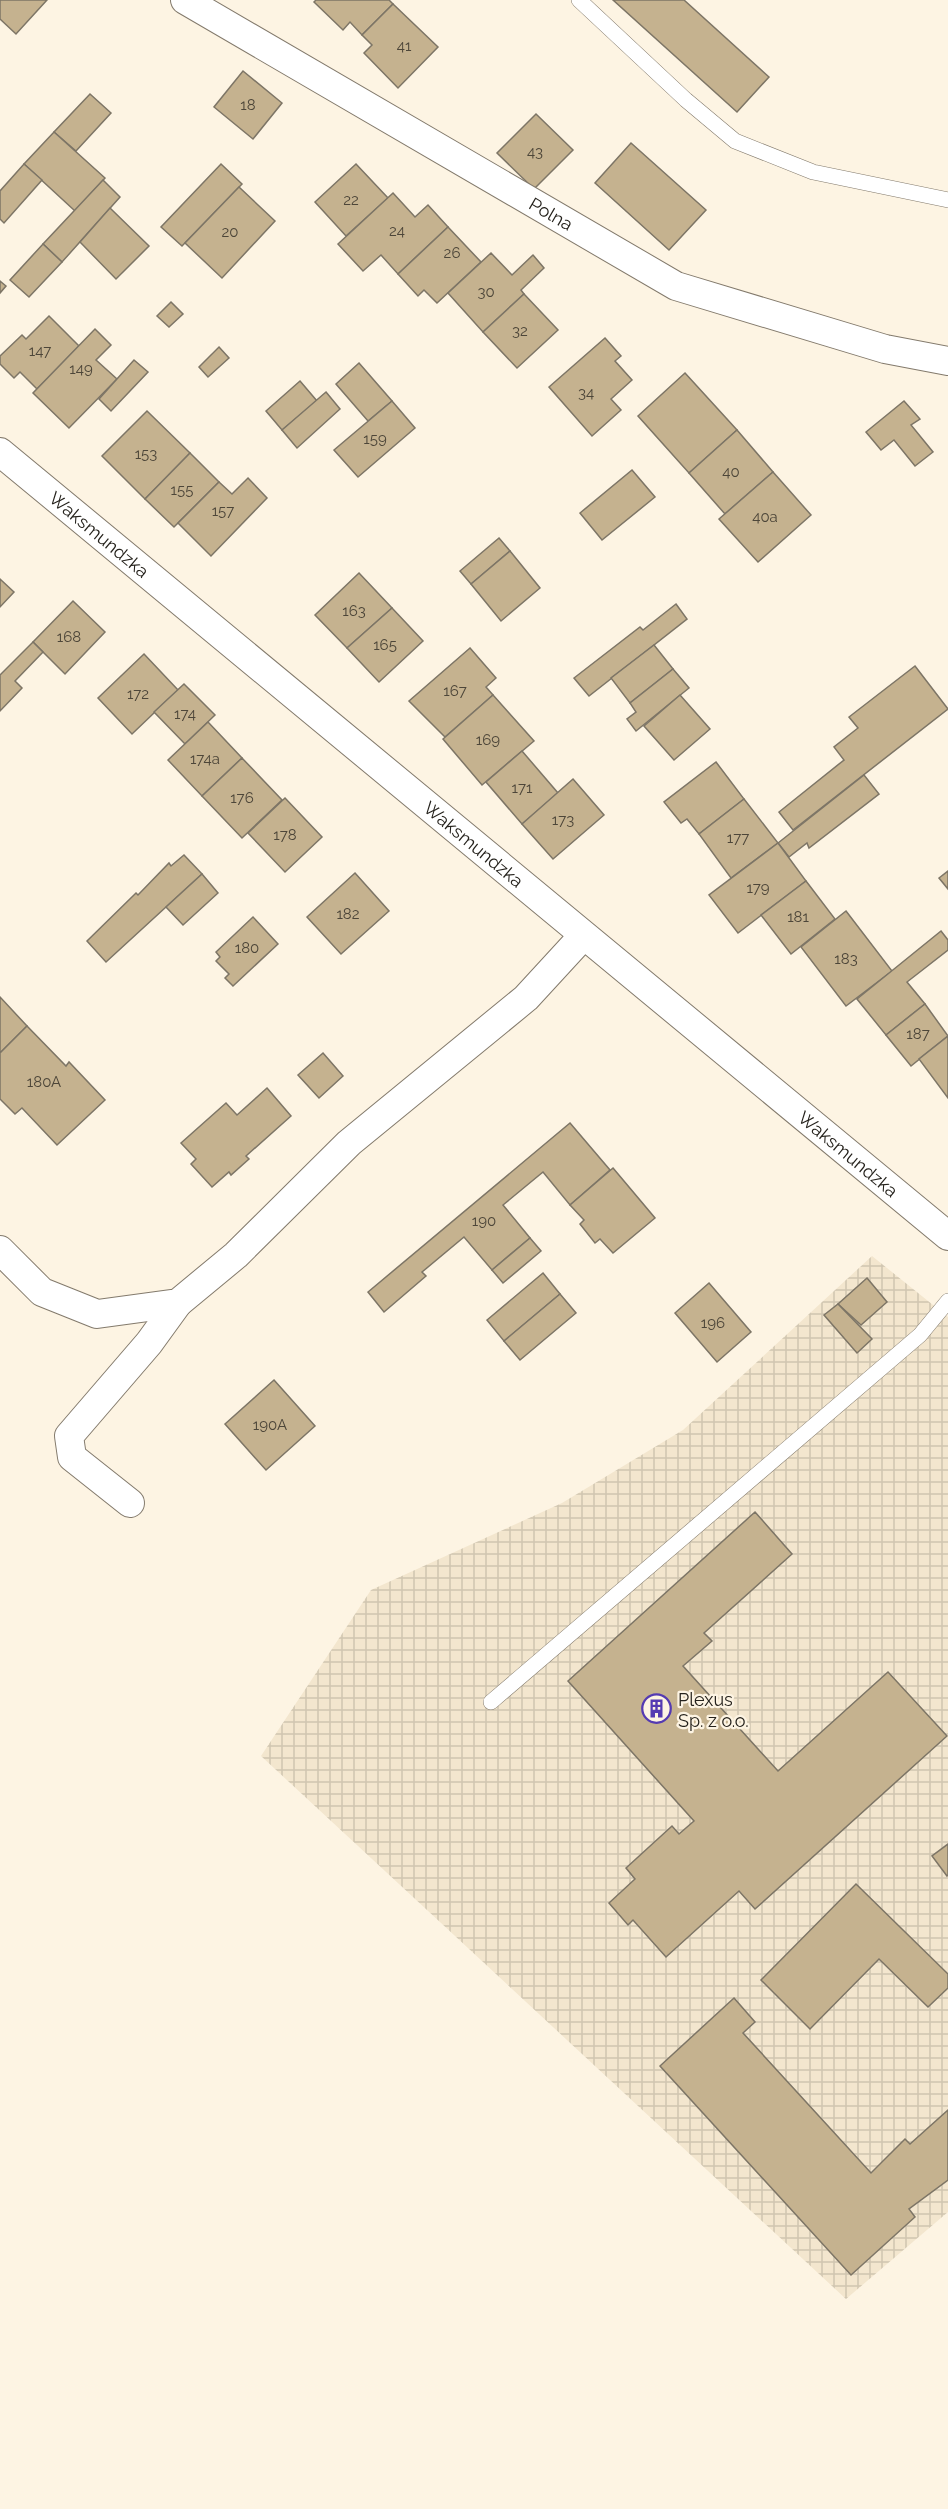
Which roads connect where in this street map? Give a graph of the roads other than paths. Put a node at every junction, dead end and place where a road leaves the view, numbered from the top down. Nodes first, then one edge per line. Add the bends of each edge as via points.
1 (185, 0) edge
2 (579, 0) edge
3 (948, 200) edge
4 (948, 361) edge
5 (0, 452) edge
6 (583, 936) junction
7 (948, 1236) edge
8 (0, 1251) edge
9 (948, 1301) edge
10 (178, 1303) junction
11 (130, 1503) dead end
12 (491, 1702) dead end

1 - 4 street, Polna via 676,286 885,349
2 - 3 lane via 735,141 813,172
5 - 6 street, Waksmundzka
6 - 7 street, Waksmundzka
6 - 10 street via 526,998 349,1143 236,1254
8 - 10 street via 42,1292 97,1314
9 - 12 lane via 920,1335
10 - 11 street via 69,1436 72,1457

